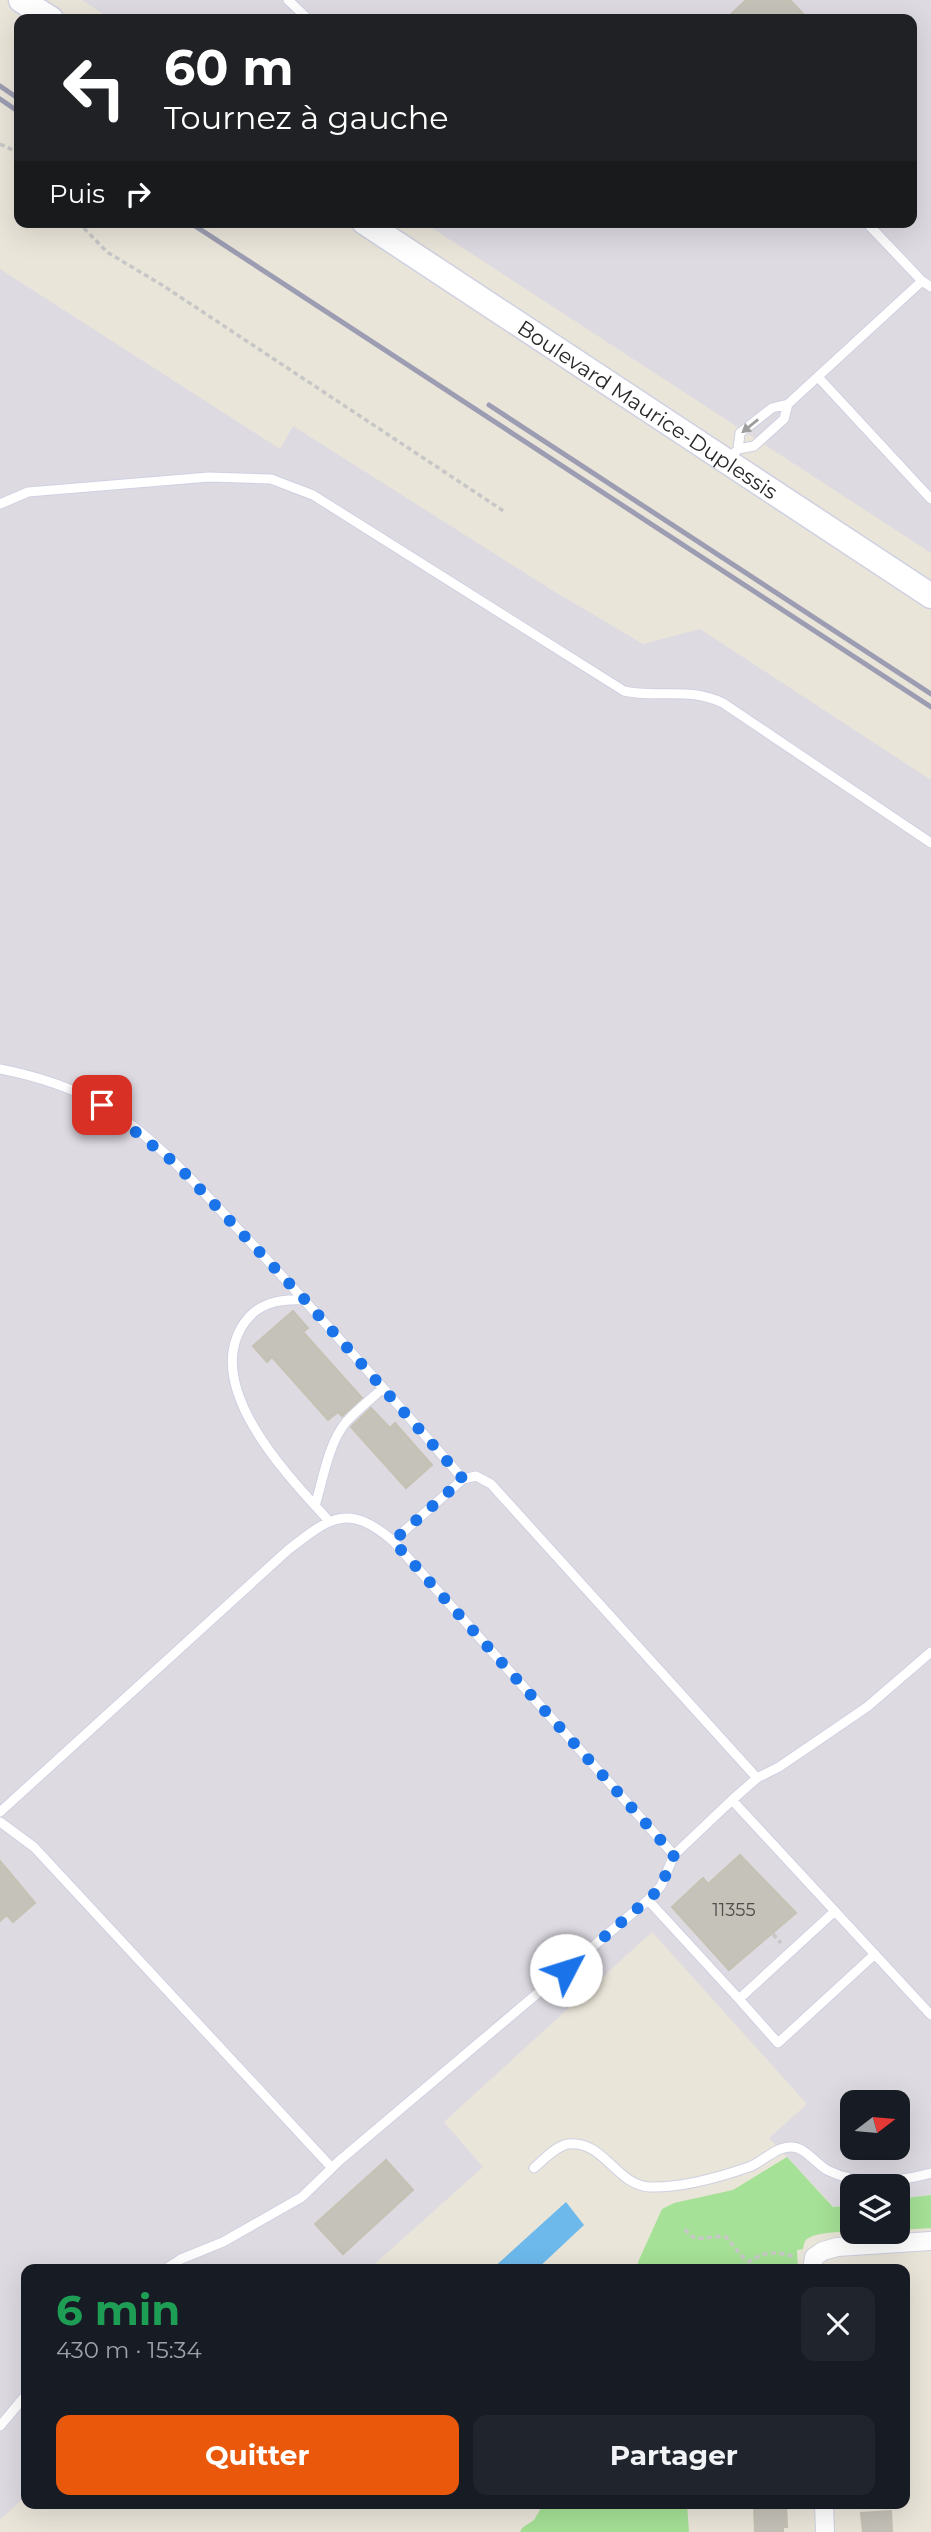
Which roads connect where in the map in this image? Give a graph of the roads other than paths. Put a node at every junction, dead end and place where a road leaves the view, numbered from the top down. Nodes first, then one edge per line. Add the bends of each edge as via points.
1 (21, 0) edge
2 (288, 0) edge
3 (43, 14) edge
4 (303, 14) edge
5 (373, 228) edge
6 (872, 228) edge
7 (927, 284) edge
8 (818, 377) junction
9 (788, 404) junction
10 (732, 455) junction
11 (931, 499) edge
12 (0, 504) edge
13 (931, 596) edge
14 (931, 843) edge
15 (0, 1069) edge
16 (305, 1300) junction
17 (383, 1388) junction
18 (463, 1479) junction
19 (315, 1506) junction
20 (329, 1521) junction
21 (393, 1541) junction
22 (931, 1652) edge
23 (757, 1778) junction
24 (732, 1800) junction
25 (0, 1812) edge
26 (0, 1822) edge
27 (674, 1855) junction
28 (648, 1900) junction
29 (835, 1911) junction
30 (875, 1954) junction
31 (739, 1998) junction
32 (931, 2015) edge
33 (332, 2168) junction
34 (534, 2168) dead end
35 (931, 2173) edge
36 (931, 2241) edge
37 (815, 2262) edge
38 (173, 2264) edge
39 (21, 2401) edge
40 (0, 2426) edge
41 (824, 2509) edge
42 (825, 2532) edge

1 - 3 street
2 - 4 lane
5 - 10 street, Boulevard Maurice-Duplessis
6 - 7 lane
7 - 8 lane
8 - 9 lane
8 - 11 lane
9 - 10 lane via 784,419 754,446
9 -> 10 lane via 772,408 740,433
10 - 13 street, Boulevard Maurice-Duplessis
12 - 14 lane via 28,492 209,477 289,484 624,691 694,693 723,704
15 - 16 lane via 71,1089 102,1105 176,1164
16 - 17 lane
16 - 19 lane via 282,1299 256,1310 240,1330 232,1360 250,1420 265,1446
17 - 18 lane
17 - 19 lane via 341,1430
18 - 21 lane
18 - 23 lane via 476,1476 491,1484
19 - 20 lane
20 - 21 lane via 363,1519
20 - 25 lane via 288,1550
21 - 27 lane
22 - 23 lane via 841,1726
23 - 24 lane
24 - 27 lane
24 - 29 lane
26 - 33 lane via 34,1847
27 - 28 lane via 661,1886
28 - 31 lane
28 - 33 lane
29 - 30 lane
29 - 31 lane
30 - 31 lane via 778,2043
30 - 32 lane
33 - 38 lane via 302,2197
34 - 35 lane via 569,2144 595,2151 636,2185 652,2187 750,2166 785,2148 800,2149 827,2169 850,2178 885,2181
36 - 37 street via 837,2247
39 - 40 lane
41 - 42 street

